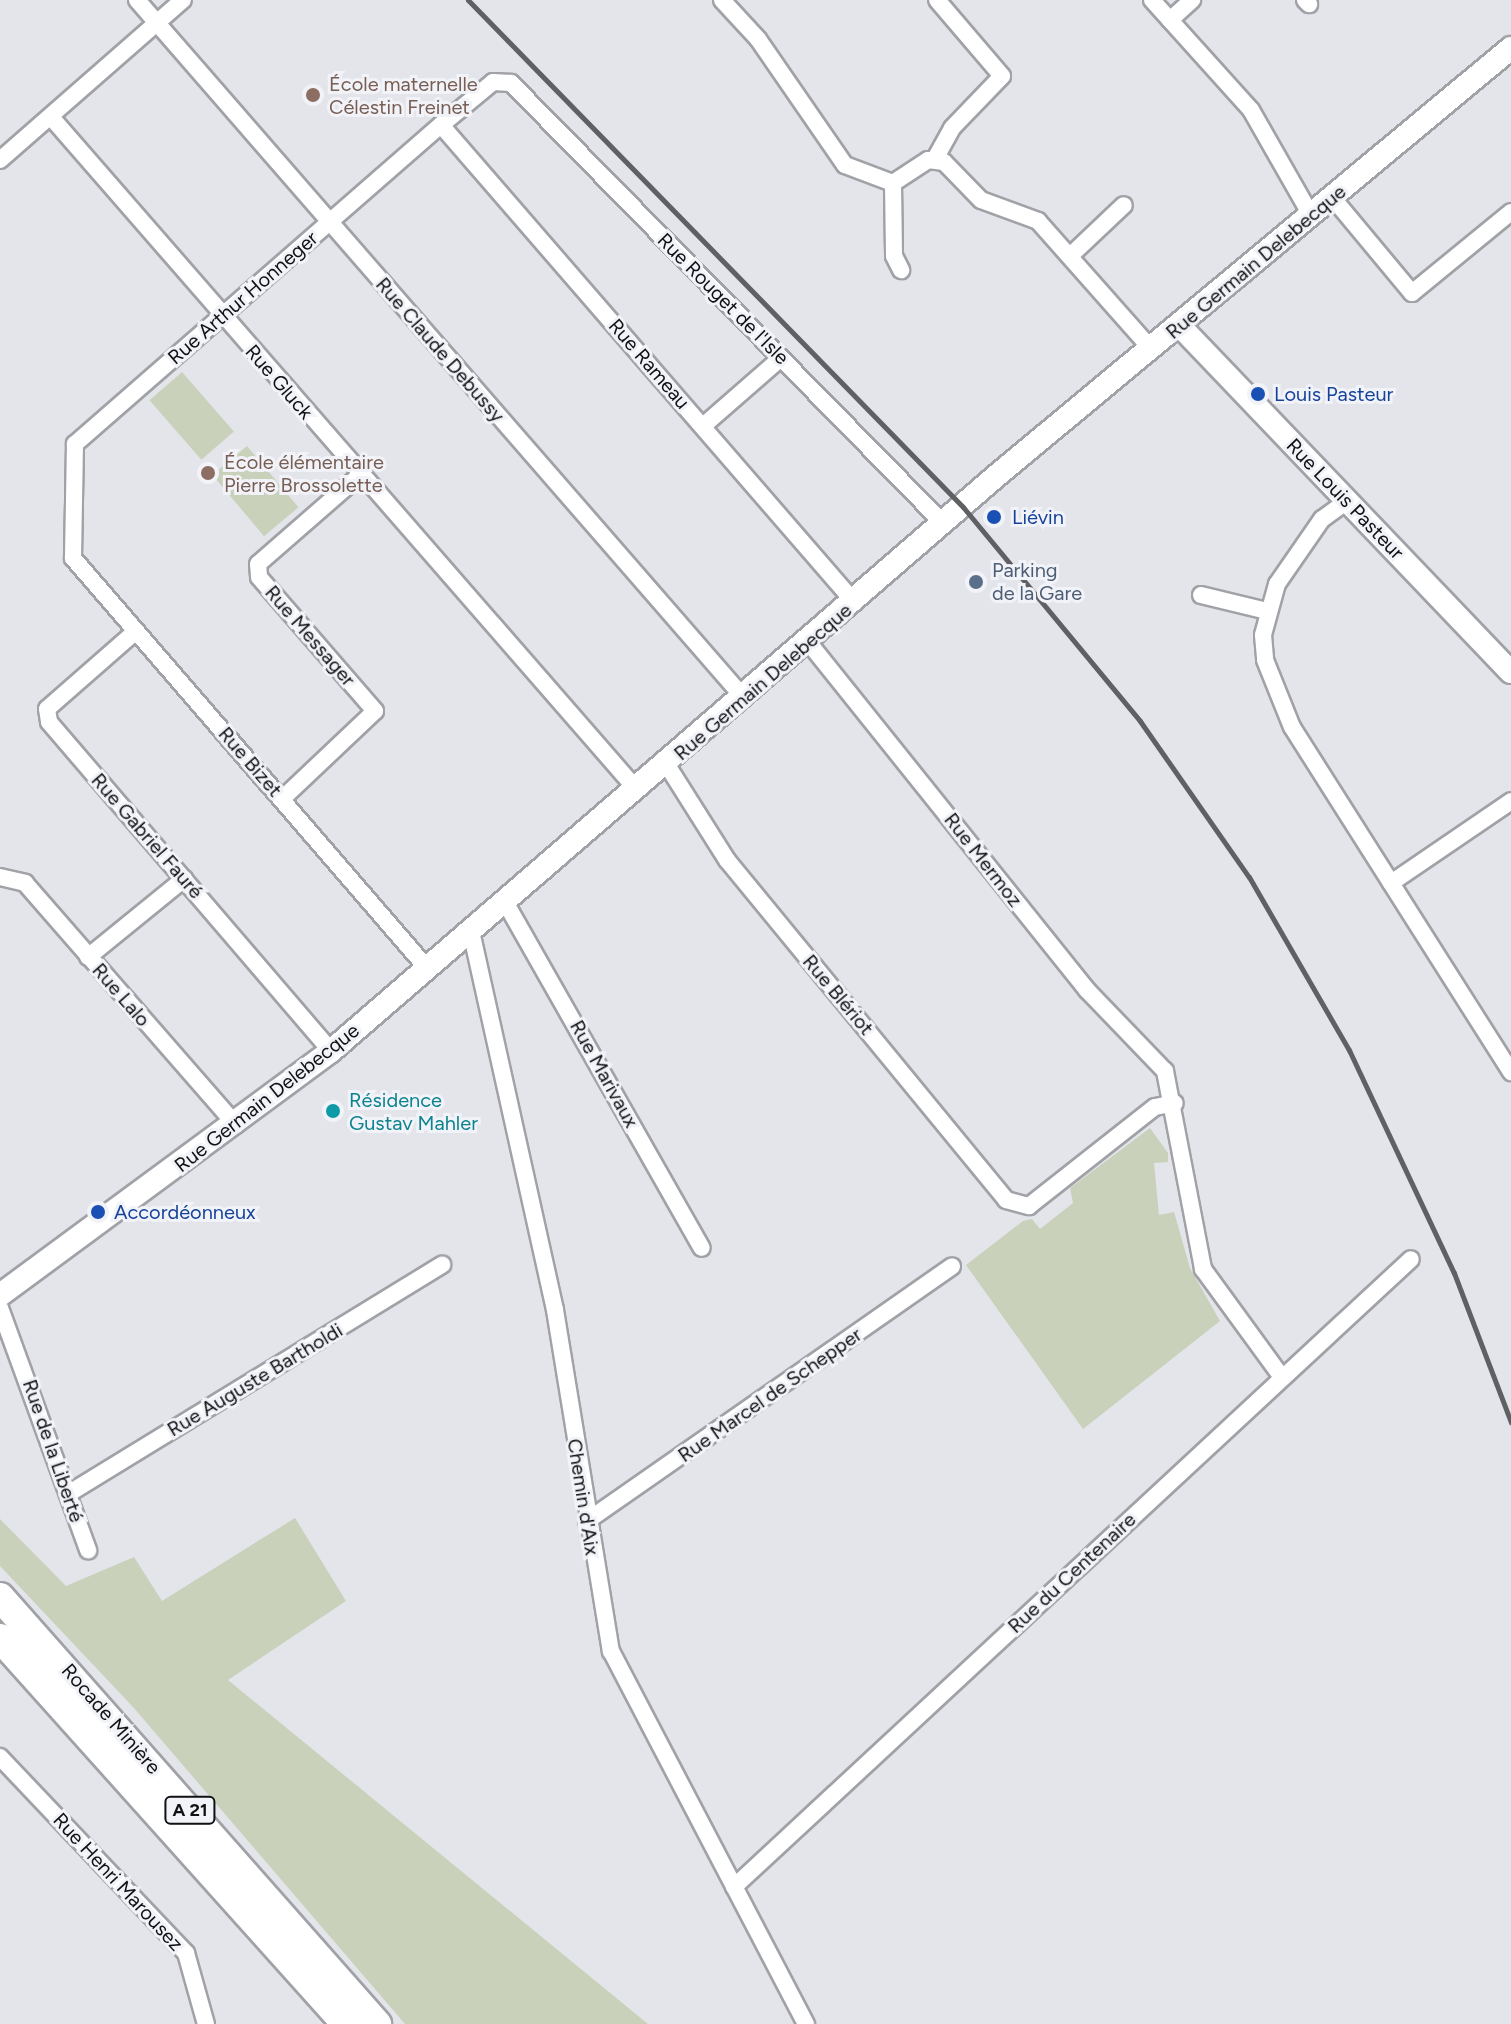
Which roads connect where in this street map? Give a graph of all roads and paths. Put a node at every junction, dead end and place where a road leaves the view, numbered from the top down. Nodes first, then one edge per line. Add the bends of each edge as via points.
1 (137, 0) edge
2 (183, 0) edge
3 (722, 0) edge
4 (937, 0) edge
5 (1152, 0) edge
6 (1192, 0) edge
7 (1170, 20) junction
8 (157, 22) junction
9 (1511, 48) edge
10 (500, 79) joint
11 (51, 117) junction
12 (441, 125) junction
13 (935, 159) junction
14 (0, 160) edge
15 (893, 183) junction
16 (1332, 197) junction
17 (1124, 205) dead end
18 (1511, 212) edge
19 (1311, 215) junction
20 (329, 223) junction
21 (1070, 256) junction
22 (901, 270) dead end
23 (222, 316) junction
24 (1179, 325) junction
25 (1152, 350) junction
26 (781, 358) junction
27 (703, 426) junction
28 (361, 474) junction
29 (1347, 501) junction
30 (943, 523) junction
31 (73, 558) joint
32 (1201, 595) dead end
33 (855, 603) junction
34 (1267, 611) junction
35 (136, 631) junction
36 (809, 643) junction
37 (1511, 672) edge
38 (744, 698) junction
39 (667, 765) junction
40 (637, 790) junction
41 (282, 799) junction
42 (1511, 801) edge
43 (0, 877) edge
44 (184, 879) junction
45 (1391, 883) junction
46 (504, 900) junction
47 (471, 931) junction
48 (88, 957) junction
49 (426, 967) junction
50 (331, 1051) junction
51 (1511, 1072) edge
52 (1175, 1103) junction
53 (236, 1125) junction
54 (702, 1248) dead end
55 (1411, 1259) dead end
56 (442, 1265) dead end
57 (952, 1266) dead end
58 (0, 1295) edge
59 (0, 1308) edge
60 (1281, 1376) junction
61 (68, 1494) junction
62 (587, 1521) junction
63 (88, 1550) dead end
64 (0, 1597) edge
65 (0, 1638) edge
66 (0, 1757) edge
67 (734, 1887) junction
68 (206, 2024) edge
69 (346, 2024) edge
70 (377, 2024) edge
71 (806, 2024) edge

1 - 8 street, Rue Claude Debussy
2 - 8 street
3 - 15 street via 758,39 845,165
4 - 13 street via 1002,76 952,128
5 - 7 street
6 - 7 street
7 - 19 street via 1251,110
8 - 11 street
8 - 20 street, Rue Claude Debussy
9 - 16 street, Rue Germain Delebecque
10 - 12 street, Rue Arthur Honneger
10 - 26 street, Rue Rouget de l'Isle
11 - 14 street
11 - 23 street, Rue Gluck
12 - 20 street, Rue Arthur Honneger
12 - 27 street, Rue Rameau
13 - 15 street
13 - 21 street via 981,200 1029,214
15 - 22 street via 894,256
16 - 18 street via 1412,293
16 - 19 street, Rue Germain Delebecque
17 - 21 street
19 - 24 street, Rue Germain Delebecque
20 - 23 street, Rue Arthur Honneger
20 - 38 street, Rue Claude Debussy
21 - 25 street
23 - 28 street, Rue Gluck
23 - 31 street, Rue Arthur Honneger via 75,444
24 - 25 street, Rue Germain Delebecque
24 - 29 street, Rue Louis Pasteur
25 - 30 street, Rue Germain Delebecque
26 - 27 street
26 - 30 street, Rue Rouget de l'Isle
27 - 33 street, Rue Rameau
28 - 40 street, Rue Gluck
28 - 41 street, Rue Messager via 258,564 259,577 375,711
29 - 34 street via 1291,557
29 - 37 street, Rue Louis Pasteur
30 - 33 street, Rue Germain Delebecque
31 - 35 street, Rue Bizet
32 - 34 street
33 - 36 street, Rue Germain Delebecque
34 - 45 street via 1265,660 1275,695
35 - 41 street, Rue Bizet
35 - 44 street, Rue Gabriel Fauré via 47,709 49,722
36 - 38 street, Rue Germain Delebecque
36 - 52 street, Rue Mermoz via 1087,990 1165,1071
38 - 39 street, Rue Germain Delebecque
39 - 40 street, Rue Germain Delebecque
39 - 52 street, Rue Blériot via 737,872 1006,1200 1029,1206 1155,1107
40 - 46 street, Rue Germain Delebecque
41 - 49 street, Rue Bizet
42 - 45 street
43 - 48 street, Rue Lalo via 25,883
44 - 48 street
44 - 50 street, Rue Gabriel Fauré
45 - 51 street
46 - 47 street, Rue Germain Delebecque
46 - 54 street, Rue Marivaux
47 - 49 street, Rue Germain Delebecque
47 - 62 street, Chemin d'Aix via 555,1310
48 - 53 street, Rue Lalo
49 - 50 street, Rue Germain Delebecque
50 - 53 street, Rue Germain Delebecque
52 - 60 street via 1203,1269
53 - 58 street, Rue Germain Delebecque
55 - 60 street, Rue du Centenaire
56 - 61 street, Rue Auguste Bartholdi
57 - 62 street, Rue Marcel de Schepper
59 - 61 street, Rue de la Liberté
60 - 67 street, Rue du Centenaire
61 - 63 street, Rue de la Liberté
62 - 67 street, Chemin d'Aix via 611,1651
64 - 70 highway, Rocade Minière / A 21
65 - 69 highway, Rocade Minière / A 21
66 - 68 street, Rue Henri Marousez via 186,1953
67 - 71 street, Chemin d'Aix

